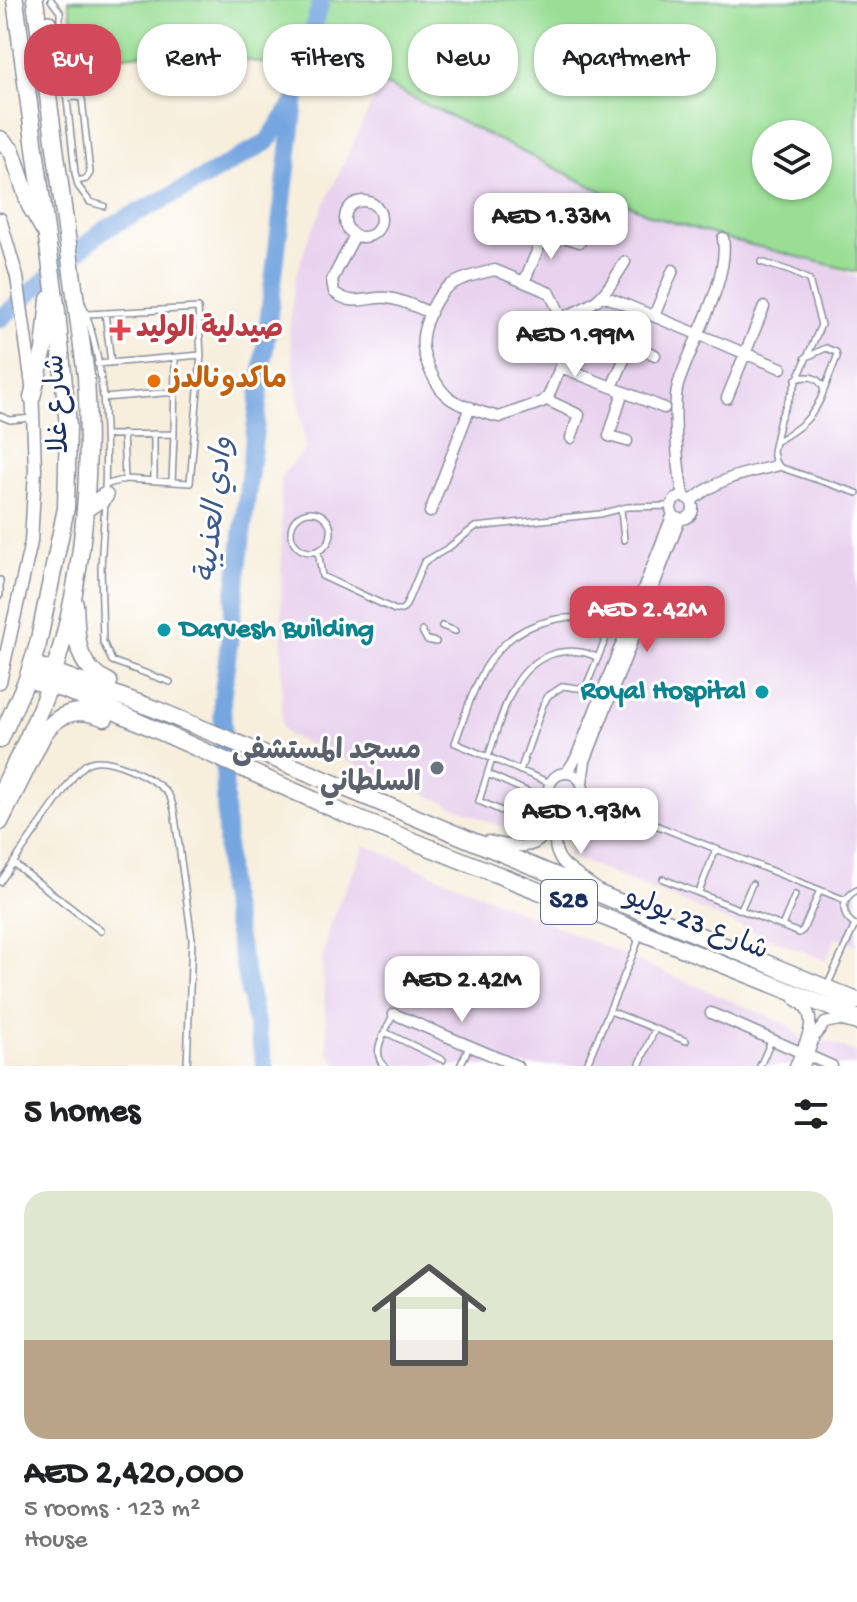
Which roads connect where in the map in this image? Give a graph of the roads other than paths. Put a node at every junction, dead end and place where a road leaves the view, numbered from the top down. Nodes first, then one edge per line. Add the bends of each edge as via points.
1 (15, 0) edge
2 (35, 0) edge
3 (51, 0) edge
4 (39, 24) edge
5 (60, 24) edge
6 (48, 96) edge
7 (67, 98) joint
8 (2, 138) edge
9 (77, 181) junction
10 (104, 206) dead end
11 (1, 225) edge
12 (355, 235) dead end
13 (48, 238) junction
14 (723, 238) dead end
15 (580, 242) dead end
16 (52, 262) junction
17 (625, 262) dead end
18 (761, 262) dead end
19 (673, 270) dead end
20 (73, 278) junction
21 (524, 282) junction
22 (604, 296) junction
23 (764, 307) dead end
24 (105, 313) junction
25 (431, 313) junction
26 (87, 314) junction
27 (654, 316) junction
28 (563, 317) junction
29 (697, 333) junction
30 (745, 353) junction
31 (201, 355) junction
32 (655, 355) dead end
33 (175, 358) junction
34 (805, 358) junction
35 (111, 363) junction
36 (97, 364) junction
37 (561, 367) junction
38 (781, 368) dead end
39 (796, 379) junction
40 (612, 387) junction
41 (824, 390) junction
42 (175, 392) junction
43 (623, 392) junction
44 (32, 397) junction
45 (103, 398) junction
46 (727, 398) dead end
47 (545, 399) junction
48 (470, 407) junction
49 (664, 408) dead end
50 (0, 416) edge
51 (33, 418) junction
52 (123, 434) junction
53 (154, 434) junction
54 (174, 434) junction
55 (107, 435) junction
56 (571, 438) dead end
57 (627, 441) dead end
58 (774, 443) junction
59 (776, 466) junction
60 (125, 479) junction
61 (154, 481) junction
62 (172, 482) junction
63 (105, 490) junction
64 (857, 493) edge
65 (688, 499) junction
66 (87, 508) junction
67 (621, 509) junction
68 (430, 512) dead end
69 (675, 513) junction
70 (624, 540) dead end
71 (318, 551) junction
72 (0, 580) edge
73 (74, 586) junction
74 (0, 595) edge
75 (442, 626) dead end
76 (422, 631) dead end
77 (455, 631) dead end
78 (436, 642) dead end
79 (4, 652) edge
80 (598, 658) junction
81 (30, 672) junction
82 (51, 678) junction
83 (0, 682) edge
84 (170, 682) dead end
85 (170, 715) junction
86 (159, 730) junction
87 (0, 740) edge
88 (490, 758) junction
89 (520, 771) junction
90 (567, 772) junction
91 (488, 774) junction
92 (582, 782) junction
93 (550, 783) junction
94 (0, 794) edge
95 (582, 796) junction
96 (552, 800) junction
97 (569, 806) junction
98 (0, 822) edge
99 (456, 834) junction
100 (716, 849) junction
101 (13, 863) junction
102 (663, 879) dead end
103 (0, 882) edge
104 (752, 884) dead end
105 (820, 890) junction
106 (857, 890) edge
107 (699, 892) junction
108 (795, 895) dead end
109 (607, 896) junction
110 (845, 900) junction
111 (575, 904) junction
112 (741, 909) junction
113 (782, 926) junction
114 (856, 926) edge
115 (101, 931) dead end
116 (707, 957) junction
117 (826, 988) junction
118 (857, 1001) edge
119 (610, 1011) junction
120 (711, 1013) dead end
121 (394, 1014) joint
122 (857, 1018) edge
123 (857, 1025) edge
124 (655, 1029) junction
125 (385, 1032) junction
126 (771, 1040) junction
127 (686, 1041) dead end
128 (469, 1046) junction
129 (804, 1059) edge
130 (443, 1060) dead end
131 (187, 1066) edge
132 (384, 1066) edge
133 (460, 1066) edge
134 (517, 1066) edge
135 (586, 1066) edge
136 (639, 1066) edge
137 (760, 1066) edge
138 (795, 1066) edge
139 (832, 1066) edge

1 - 13 main road, شارع غلا
2 - 4 main road, شارع غلا
3 - 5 lane via 60,12
6 - 20 main road, شارع غلا
7 - 9 lane
7 - 9 lane via 82,99 90,173
8 - 13 main road
9 - 10 lane via 90,202
11 - 44 street via 17,277
12 - 25 street via 332,280 334,292 343,300 387,298
13 - 16 main road, شارع غلا
14 - 29 street via 718,282
15 - 21 street via 554,234 541,242
16 - 44 main road via 44,350
16 - 81 main road, شارع غلا via 68,426 66,508
17 - 22 street
18 - 34 lane via 812,285 821,325
19 - 27 street
20 - 26 lane
20 - 66 main road, شارع غلا via 90,436
21 - 25 street via 490,271 450,285
21 - 28 street via 550,293
22 - 27 street
22 - 28 street
23 - 30 street
24 - 26 lane
24 - 31 lane via 198,308
24 - 35 lane
25 - 48 street via 423,336 428,362 439,388
26 - 36 lane
27 - 29 street
28 - 37 street via 572,339
29 - 30 street
29 - 65 street via 676,397 680,483
30 - 38 street
30 - 46 street
31 - 33 lane
31 - 62 lane via 190,483
32 - 40 street via 631,344
33 - 35 lane
33 - 42 lane
34 - 39 lane
34 - 41 lane via 826,348 836,352
35 - 36 lane
36 - 45 lane
37 - 40 street
37 - 47 street
39 - 41 lane via 815,378
39 - 58 lane
40 - 43 street
41 - 58 lane via 806,423
42 - 45 lane
42 - 54 lane
43 - 49 street
43 - 57 street via 609,436
44 - 51 street
45 - 55 lane
47 - 48 street via 499,417
47 - 56 street via 579,415
48 - 68 street
50 - 51 lane
51 - 79 street via 31,542
52 - 53 lane
52 - 55 lane
52 - 60 lane
53 - 54 lane
53 - 61 lane
54 - 62 lane
55 - 63 lane
58 - 59 lane
59 - 64 lane
59 - 65 street via 729,477
60 - 61 lane
60 - 63 lane
61 - 62 lane
63 - 66 main road
63 - 84 lane via 103,642 112,661
65 - 69 street via 677,498
65 - 69 street via 692,513 687,518
66 - 73 main road, شارع غلا
67 - 69 lane via 653,505
67 - 70 lane
67 - 71 lane via 475,527 424,562 402,610 322,576
69 - 90 street
69 - 92 street via 585,761
71 - 71 lane via 328,544 330,525 322,516 303,514 293,523 291,536 298,548
72 - 74 lane
73 - 82 main road, شارع غلا
73 - 85 main road via 85,666
75 - 77 lane
76 - 78 lane
79 - 83 street
80 - 88 lane via 565,651 528,666 515,683
80 - 88 lane via 608,633 605,626 580,618 558,617 500,645 482,671 455,743
80 - 89 lane via 585,689 563,686 548,696
81 - 82 main road, شارع 23 يوليو / S28
81 - 87 main road, شارع غلا
82 - 85 main road, شارع 23 يوليو / S28
82 - 86 main road, شارع 23 يوليو / S28
82 - 94 main road, شارع غلا
85 - 99 main road, شارع 23 يوليو / S28
86 - 98 main road via 133,730 88,711 71,711 53,721
86 - 111 main road, شارع 23 يوليو / S28 via 343,813
88 - 89 lane
88 - 91 lane
89 - 93 lane
90 - 92 street
90 - 93 street
91 - 91 lane via 479,801 518,818 528,792
92 - 95 street
93 - 96 street
95 - 97 street
95 - 100 lane
96 - 97 street
96 - 99 street via 534,846 519,848
97 - 109 street via 557,830 557,857
99 - 109 main road, شارع 23 يوليو / S28
100 - 105 lane
100 - 107 lane
101 - 103 lane
101 - 115 lane
101 - 131 lane via 87,763 114,762 166,790 174,810 192,939
102 - 107 lane
104 - 112 lane
105 - 110 lane
105 - 113 lane via 803,930
106 - 110 lane
107 - 112 lane
108 - 113 lane
109 - 117 main road, شارع 23 يوليو / S28
110 - 114 lane via 844,912
111 - 116 main road, شارع 23 يوليو / S28
111 - 119 lane via 638,941
112 - 113 lane
114 - 117 lane
116 - 122 main road, شارع 23 يوليو / S28
116 - 129 street via 752,983 801,1002 809,1011 810,1028
117 - 118 main road, شارع 23 يوليو / S28
119 - 124 lane
119 - 135 lane
120 - 126 street
121 - 125 lane
121 - 128 street
123 - 129 street via 825,1023
124 - 127 lane
124 - 136 lane
125 - 130 lane
125 - 132 lane via 376,1052
126 - 129 street
126 - 137 lane
128 - 133 lane
128 - 134 street
129 - 138 street
129 - 139 street

